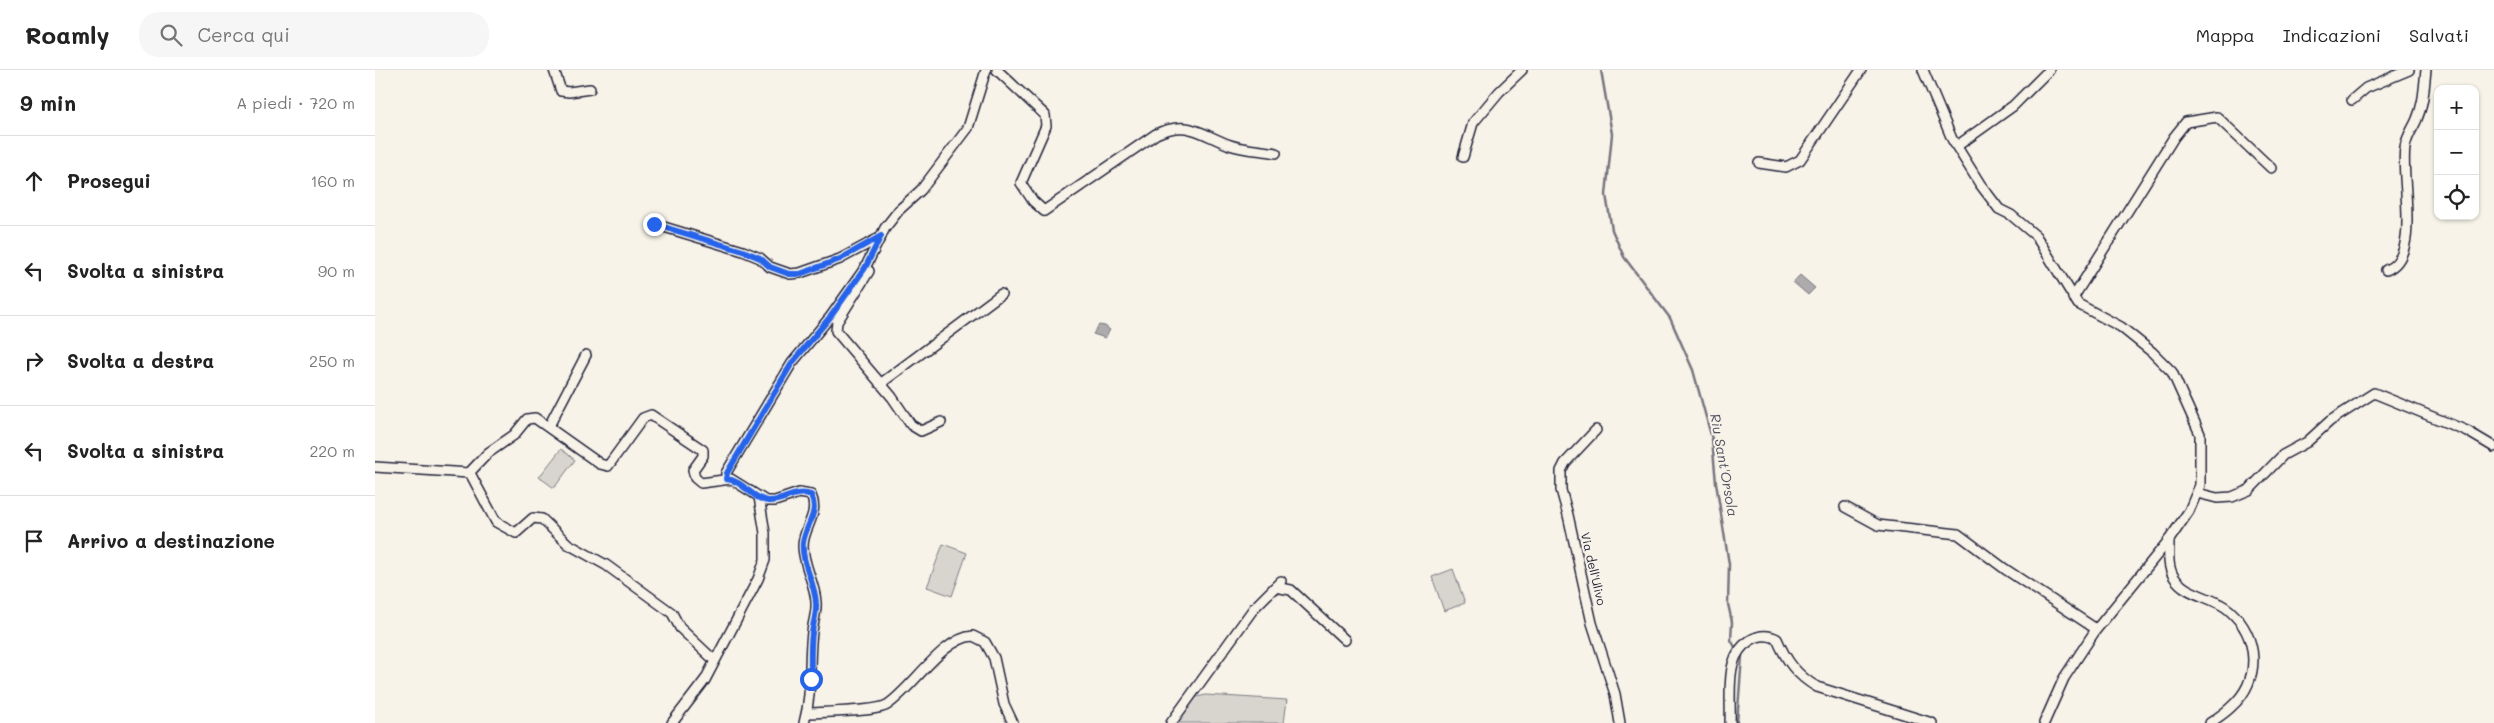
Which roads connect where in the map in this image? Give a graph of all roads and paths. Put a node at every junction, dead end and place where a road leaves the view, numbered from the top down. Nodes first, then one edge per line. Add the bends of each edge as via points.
1 (554, 70) edge
2 (986, 70) edge
3 (997, 70) edge
4 (1522, 70) edge
5 (1861, 70) edge
6 (1923, 70) edge
7 (2049, 70) edge
8 (2409, 70) edge
9 (2426, 70) edge
10 (590, 89) dead end
11 (2353, 100) dead end
12 (1957, 146) junction
13 (1277, 153) dead end
14 (1463, 157) dead end
15 (1759, 163) dead end
16 (2271, 168) dead end
17 (654, 224) dead end
18 (883, 232) junction
19 (2385, 270) dead end
20 (1001, 294) dead end
21 (2073, 298) junction
22 (586, 356) dead end
23 (880, 384) junction
24 (941, 422) dead end
25 (549, 426) junction
26 (1596, 430) dead end
27 (2494, 447) edge
28 (375, 466) edge
29 (470, 473) junction
30 (726, 479) junction
31 (2197, 493) junction
32 (759, 498) junction
33 (1845, 507) dead end
34 (2169, 540) junction
35 (2096, 629) junction
36 (1345, 640) dead end
37 (714, 660) junction
38 (807, 714) junction
39 (672, 723) edge
40 (804, 723) edge
41 (1013, 723) edge
42 (1171, 723) edge
43 (1620, 723) edge
44 (1729, 723) edge
45 (1931, 723) edge
46 (2044, 723) edge
47 (2210, 723) edge

1 - 10 street via 561,91
2 - 18 street via 968,128 921,190 899,210
3 - 13 street via 1045,115 1046,126 1021,183 1044,211 1169,128 1197,130 1231,146
4 - 14 street via 1473,123
5 - 15 street via 1800,160 1786,167
6 - 12 street
7 - 12 street via 2013,106
8 - 11 street via 2366,88
9 - 19 street via 2421,108 2405,147 2407,233 2404,252 2398,263
12 - 21 street via 1999,209 2036,236
16 - 21 street via 2217,117 2186,122 2173,137
17 - 18 street via 743,251 789,274 800,274 840,259
18 - 23 street via 887,236 837,322 836,331
18 - 30 street via 865,268 792,363
20 - 23 street
21 - 31 street via 2078,304 2121,327 2172,372 2200,434 2200,485
22 - 25 street
23 - 24 street via 917,430 926,430
25 - 29 street via 539,419 527,419 514,435 488,453
25 - 30 street via 600,464 608,466 643,418 654,416 703,450 703,456 693,470 698,481
26 - 43 street, Via dell'Ulivo via 1565,463 1561,471 1561,490 1592,623 1615,694
27 - 31 street via 2467,431 2374,394 2283,456 2249,490 2232,497 2217,498
28 - 29 street
29 - 37 street via 496,522 516,532 533,518 542,519 568,544 606,565 672,613 680,628
30 - 32 street
31 - 34 street
32 - 37 street via 765,533 765,560
32 - 38 street via 775,501 799,493 811,495 814,501 813,516 803,544 817,602
33 - 35 street via 1878,525 1958,534
34 - 35 street
34 - 47 street via 2174,578 2186,590 2228,609 2245,628 2253,653 2252,675 2245,691 2232,707
35 - 46 street via 2064,678
36 - 42 street via 1291,590 1278,584 1254,608
37 - 39 street via 705,680
38 - 40 street
38 - 41 street via 886,706 957,641 973,636 985,642 994,658 1004,704
44 - 45 street via 1733,662 1752,638 1763,635 1777,639 1788,662 1801,678 1817,687

